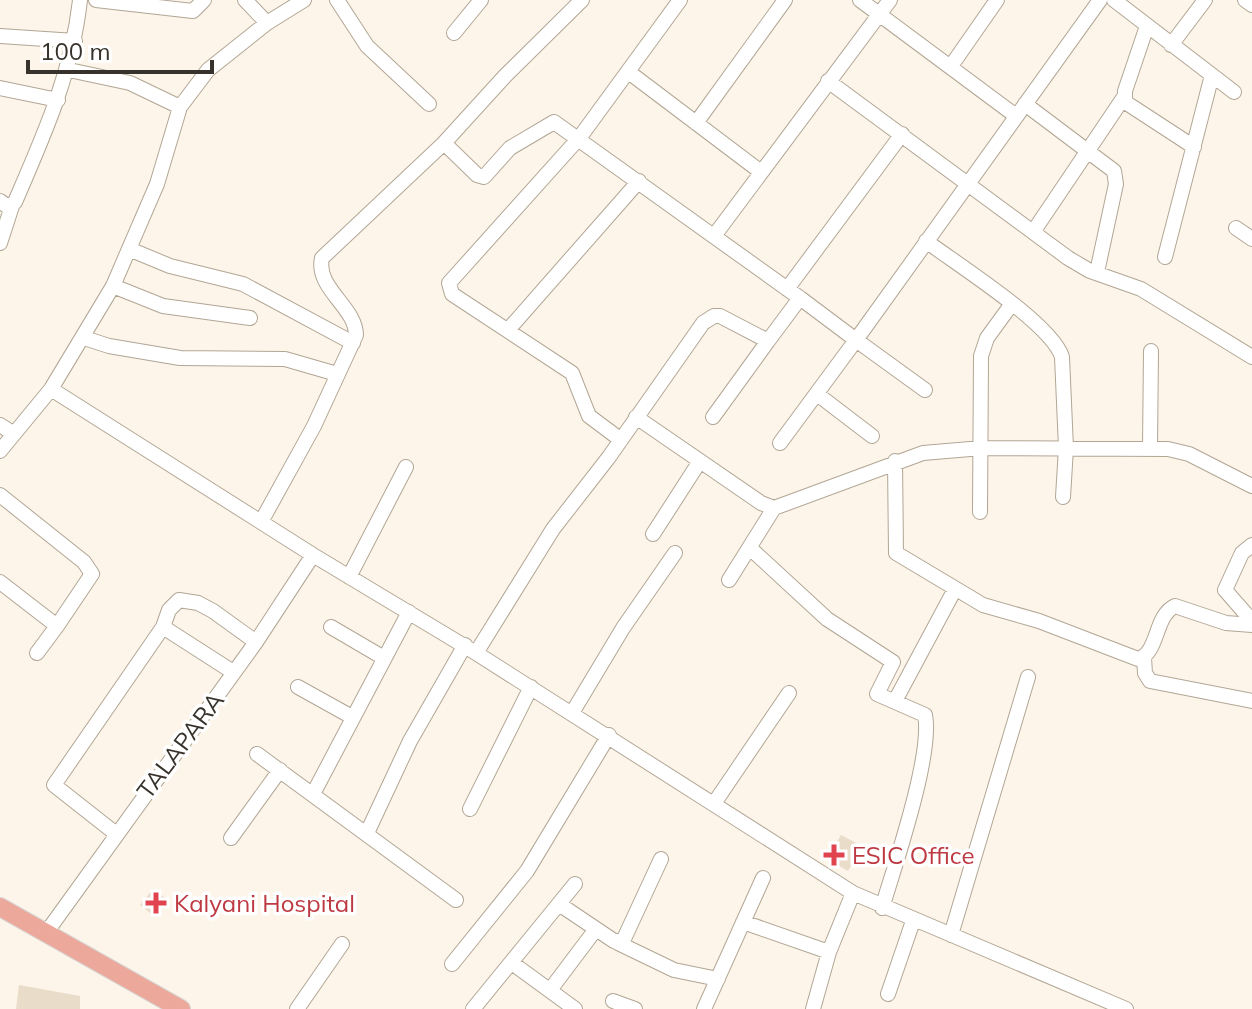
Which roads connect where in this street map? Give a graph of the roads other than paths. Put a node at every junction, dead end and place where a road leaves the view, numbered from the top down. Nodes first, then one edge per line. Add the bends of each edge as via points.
1 (80, 0) edge
2 (96, 0) edge
3 (204, 0) edge
4 (245, 0) edge
5 (304, 0) edge
6 (337, 0) edge
7 (481, 0) edge
8 (582, 0) edge
9 (680, 0) edge
10 (785, 0) edge
11 (860, 0) edge
12 (890, 0) edge
13 (997, 0) edge
14 (1100, 0) edge
15 (1114, 0) edge
16 (1205, 0) edge
17 (1245, 0) edge
18 (1252, 5) edge
19 (879, 14) junction
20 (267, 23) junction
21 (1147, 26) junction
22 (454, 33) dead end
23 (0, 36) edge
24 (75, 41) junction
25 (1171, 45) junction
26 (951, 66) junction
27 (69, 70) junction
28 (630, 73) junction
29 (1212, 75) junction
30 (828, 81) junction
31 (0, 88) edge
32 (1234, 92) dead end
33 (1124, 97) junction
34 (58, 100) junction
35 (429, 104) dead end
36 (180, 107) junction
37 (1021, 110) junction
38 (696, 123) junction
39 (902, 134) junction
40 (580, 137) junction
41 (444, 143) junction
42 (1194, 147) junction
43 (1090, 151) junction
44 (761, 172) junction
45 (639, 181) junction
46 (967, 182) junction
47 (6, 204) edge
48 (1236, 228) dead end
49 (1033, 232) junction
50 (714, 236) junction
51 (1252, 239) edge
52 (926, 241) junction
53 (0, 243) edge
54 (129, 249) junction
55 (1165, 257) dead end
56 (1097, 272) junction
57 (113, 286) junction
58 (787, 289) junction
59 (800, 298) junction
60 (1011, 305) junction
61 (250, 318) dead end
62 (508, 330) junction
63 (84, 338) junction
64 (856, 340) junction
65 (768, 341) junction
66 (353, 343) junction
67 (1151, 351) dead end
68 (1252, 357) edge
69 (337, 374) junction
70 (51, 389) junction
71 (925, 390) dead end
72 (817, 394) junction
73 (636, 417) junction
74 (713, 417) dead end
75 (0, 425) edge
76 (14, 434) junction
77 (872, 436) dead end
78 (621, 440) junction
79 (780, 443) dead end
80 (1150, 447) junction
81 (982, 448) junction
82 (1066, 448) junction
83 (0, 451) edge
84 (700, 461) junction
85 (895, 461) junction
86 (406, 467) dead end
87 (1252, 486) edge
88 (0, 495) edge
89 (1063, 497) dead end
90 (774, 508) junction
91 (980, 512) dead end
92 (261, 522) junction
93 (653, 534) dead end
94 (1252, 545) edge
95 (751, 549) junction
96 (675, 553) dead end
97 (313, 555) junction
98 (349, 577) junction
99 (729, 580) dead end
100 (0, 582) edge
101 (955, 589) junction
102 (409, 612) junction
103 (1252, 623) edge
104 (57, 626) junction
105 (163, 627) junction
106 (331, 627) dead end
107 (256, 642) junction
108 (471, 649) junction
109 (37, 653) dead end
110 (384, 658) junction
111 (1144, 658) junction
112 (233, 672) junction
113 (1028, 677) dead end
114 (298, 687) dead end
115 (531, 687) junction
116 (789, 693) dead end
117 (895, 701) junction
118 (1252, 701) edge
119 (572, 713) junction
120 (352, 717) junction
121 (609, 735) junction
122 (257, 754) dead end
123 (280, 770) junction
124 (313, 794) junction
125 (715, 802) junction
126 (470, 809) dead end
127 (115, 833) junction
128 (367, 833) junction
129 (231, 838) dead end
130 (661, 859) dead end
131 (763, 878) dead end
132 (575, 884) dead end
133 (853, 893) junction
134 (456, 900) dead end
135 (559, 904) junction
136 (0, 907) edge
137 (882, 908) junction
138 (0, 920) edge
139 (913, 921) junction
140 (743, 922) junction
141 (596, 929) junction
142 (46, 933) junction
143 (951, 935) junction
144 (618, 943) junction
145 (342, 944) dead end
146 (829, 952) junction
147 (512, 963) junction
148 (452, 964) dead end
149 (718, 979) junction
150 (550, 990) junction
151 (888, 994) dead end
152 (613, 1001) dead end
153 (160, 1009) edge
154 (181, 1009) edge
155 (297, 1009) edge
156 (473, 1009) edge
157 (575, 1009) edge
158 (635, 1009) edge
159 (704, 1009) edge
160 (813, 1009) edge
161 (1126, 1009) edge

1 - 24 street
2 - 3 street via 193,11
4 - 20 street
5 - 20 street
6 - 35 street via 367,46
7 - 22 street
8 - 41 street
9 - 28 street
10 - 38 street
11 - 19 street
12 - 19 street
13 - 26 street
14 - 37 street
15 - 21 street
16 - 25 street
17 - 18 street
19 - 26 street
19 - 30 street
20 - 36 street via 208,70
21 - 25 street
21 - 33 street
23 - 24 street
24 - 27 street
25 - 29 street
26 - 37 street
27 - 34 street
27 - 36 street via 130,83
28 - 38 street
28 - 40 street
29 - 32 street
29 - 42 street
30 - 39 street
30 - 44 street
31 - 34 street
33 - 42 street
33 - 43 street
34 - 47 street
36 - 54 street via 157,184
37 - 43 street
37 - 46 street
38 - 44 street
39 - 46 street
39 - 58 street
40 - 41 street via 554,122 546,124 505,153 484,177
40 - 45 street
40 - 62 street via 449,283 452,294
41 - 66 street via 322,258 320,267 332,292 355,323
42 - 55 street
43 - 49 street
43 - 56 street via 1116,177
44 - 50 street
45 - 50 street
45 - 62 street
46 - 49 street
46 - 52 street
47 - 53 street
48 - 51 street
49 - 56 street
50 - 58 street
52 - 60 street
52 - 64 street
54 - 57 street
54 - 66 street via 170,266 243,284
56 - 68 street via 1141,289
57 - 61 street via 163,306
57 - 63 street
58 - 59 street
59 - 64 street
59 - 65 street
60 - 81 street via 981,356
60 - 82 street via 1059,346
62 - 78 street via 572,373 583,408
63 - 69 street via 180,358 285,359
63 - 70 street
64 - 71 street
64 - 72 street
65 - 73 street via 720,316 708,318
65 - 74 street
66 - 69 street
67 - 80 street
69 - 92 street
70 - 76 street
70 - 92 street
72 - 77 street
72 - 79 street
73 - 78 street
73 - 84 street
75 - 76 street
76 - 83 street
78 - 108 street
80 - 82 street
80 - 87 street via 1189,454
81 - 82 street
81 - 85 street
81 - 91 street
82 - 89 street
84 - 90 street
84 - 93 street
85 - 90 street
85 - 101 street via 896,553
86 - 98 street
88 - 104 street via 90,568 90,580
90 - 95 street
92 - 97 street
94 - 103 street via 1242,553 1225,590
95 - 99 street
95 - 117 street via 827,619 893,662 877,694
96 - 119 street
97 - 98 street
97 - 107 street, TALAPARA
98 - 102 street
100 - 104 street
101 - 111 street via 999,611
101 - 117 street
102 - 108 street
102 - 110 street
103 - 111 street via 1226,623 1175,606 1165,614
104 - 109 street
105 - 107 street via 174,604 187,600 213,611
105 - 112 street
105 - 127 street via 54,785
106 - 110 street
107 - 112 street, TALAPARA
108 - 115 street
108 - 128 street via 410,741
110 - 120 street
111 - 118 street via 1150,681
112 - 127 street, TALAPARA
113 - 143 street
114 - 120 street
115 - 119 street
115 - 126 street
116 - 125 street
117 - 137 street via 925,715 927,722 915,790
119 - 121 street
120 - 124 street
121 - 125 street
121 - 148 street via 527,871
122 - 123 street
123 - 124 street
123 - 129 street
124 - 128 street
125 - 133 street
127 - 142 street, TALAPARA
128 - 134 street
130 - 144 street via 626,937
131 - 140 street
132 - 135 street
133 - 137 street
133 - 146 street
135 - 141 street
135 - 147 street
136 - 142 main road
137 - 139 street
138 - 153 main road
139 - 143 street
139 - 151 street
140 - 146 street
140 - 149 street
141 - 144 street
141 - 150 street
142 - 154 main road
143 - 161 street
144 - 149 street via 674,970
145 - 155 street
146 - 160 street
147 - 150 street
147 - 156 street
149 - 159 street
150 - 157 street
152 - 158 street

